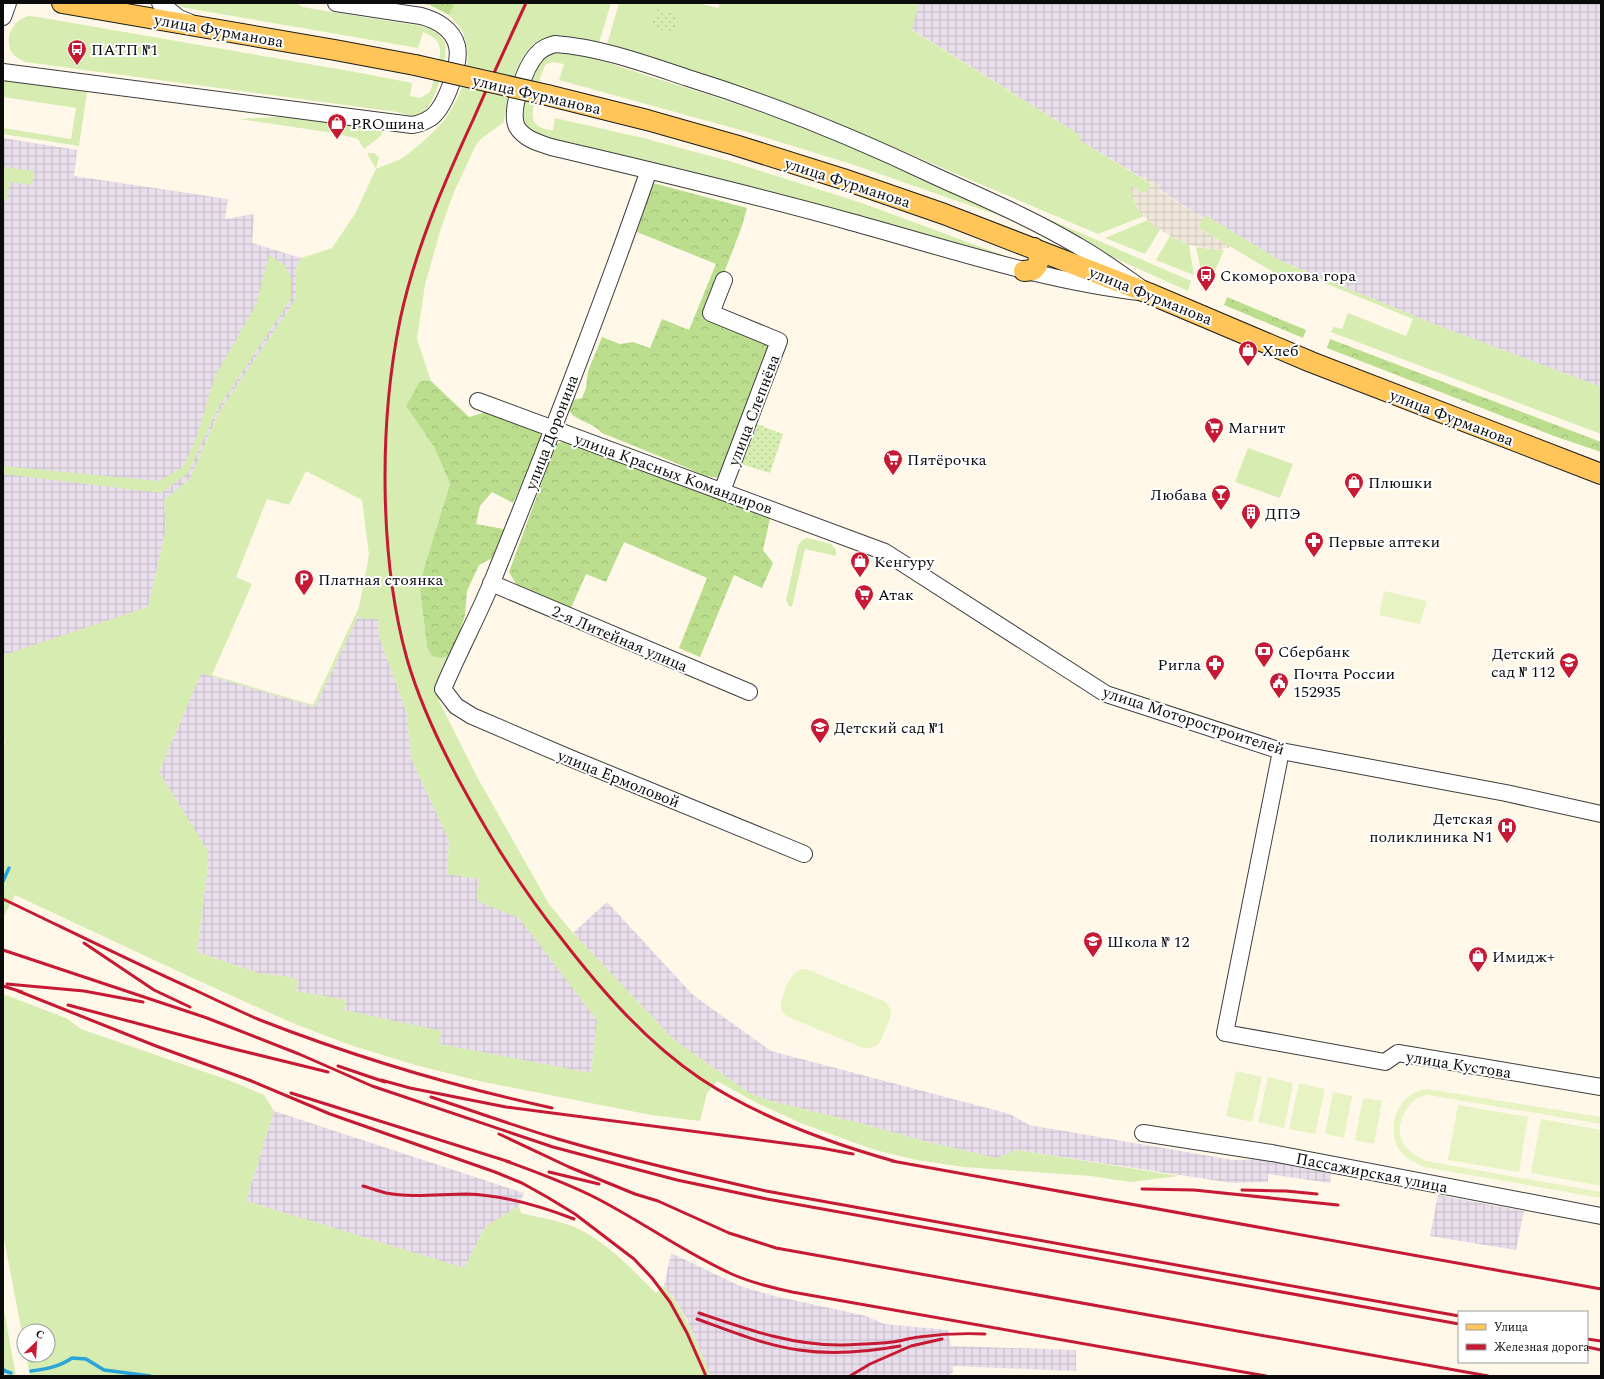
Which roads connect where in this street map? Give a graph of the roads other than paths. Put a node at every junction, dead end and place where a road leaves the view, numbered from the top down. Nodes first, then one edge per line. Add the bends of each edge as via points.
1 (8, 3) edge
2 (62, 3) edge
3 (119, 3) edge
4 (160, 3) edge
5 (336, 3) edge
6 (94, 8) junction
7 (3, 17) edge
8 (201, 27) junction
9 (3, 72) edge
10 (649, 170) junction
11 (1045, 228) junction
12 (1034, 248) junction
13 (1024, 271) junction
14 (724, 280) dead end
15 (1148, 293) junction
16 (478, 401) dead end
17 (553, 428) junction
18 (1601, 474) edge
19 (722, 491) junction
20 (802, 520) joint
21 (491, 583) junction
22 (443, 689) joint
23 (749, 692) dead end
24 (1281, 751) junction
25 (1601, 814) edge
26 (804, 854) dead end
27 (1601, 1087) edge
28 (1143, 1133) dead end
29 (1601, 1216) edge

1 - 7 street
2 - 6 main road, улица Фурманова
3 - 6 street
4 - 8 street via 179,18
5 - 9 street via 421,16 442,25 452,35 457,46 455,71 439,109 432,116 412,125
6 - 8 main road, улица Фурманова
8 - 12 main road, улица Фурманова, bridge via 415,65 647,120 749,149 850,182
10 - 11 street via 551,147 522,133 516,126 517,99 523,79 537,53 544,47 556,44 570,45 706,83 887,153
10 - 13 street via 758,196
10 - 17 street, улица Доронина via 614,272
11 - 12 street via 1048,232 1048,241 1043,247
11 - 15 street via 1109,265
12 - 13 main road via 1039,255 1039,263 1033,270
12 - 15 main road, улица Фурманова
13 - 15 street via 1110,289
14 - 19 street, улица Слепнёва via 711,313 779,341
15 - 18 main road, улица Фурманова via 1318,365
16 - 17 street, улица Красных Командиров
17 - 19 street, улица Красных Командиров
17 - 21 street, улица Доронина
19 - 20 street, улица Красных Командиров
20 - 24 street, улица Моторостроителей via 885,552 1106,694
21 - 22 street, улица Доронина
21 - 23 street, 2-я Литейная улица
22 - 26 street, улица Ермоловой via 456,706 472,716
24 - 25 street, улица Моторостроителей via 1501,792
24 - 27 street, улица Кустова via 1224,1033 1385,1062 1398,1054
28 - 29 street, Пассажирская улица via 1272,1153

